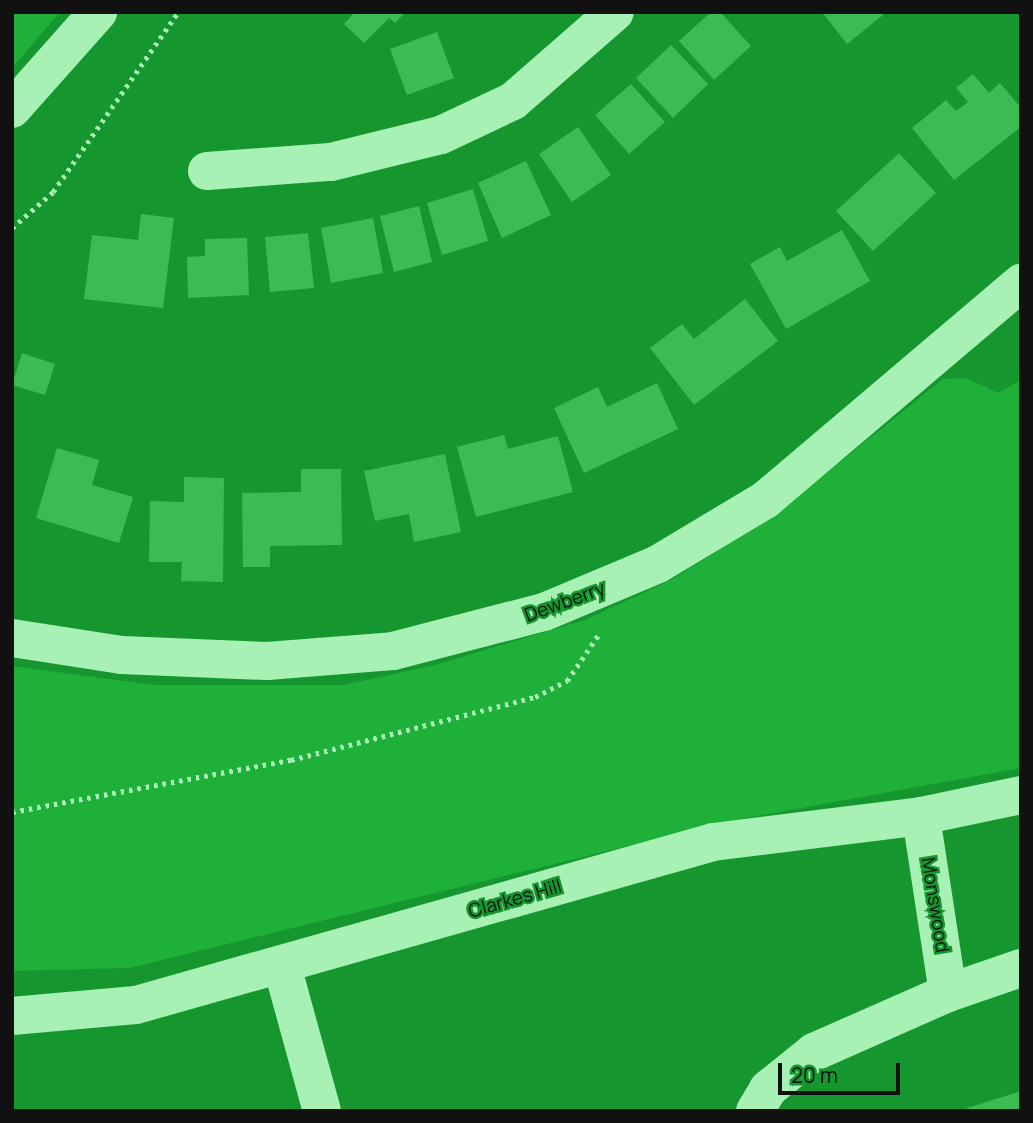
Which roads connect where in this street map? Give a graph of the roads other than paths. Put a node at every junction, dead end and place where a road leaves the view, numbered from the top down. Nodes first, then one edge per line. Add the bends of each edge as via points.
1 (98, 12) edge
2 (615, 12) edge
3 (12, 108) edge
4 (207, 171) dead end
5 (1021, 283) edge
6 (12, 638) edge
7 (1021, 794) edge
8 (921, 816) junction
9 (282, 967) junction
10 (1021, 968) edge
11 (948, 993) junction
12 (12, 1016) edge
13 (322, 1111) edge
14 (755, 1111) edge

1 - 3 street
2 - 4 street via 513,101 441,135 331,162
5 - 6 street, Dewberry via 765,500 658,565 544,612 393,651 267,661 122,655
7 - 8 street, Clarkes Hill
8 - 9 street, Clarkes Hill via 713,842
8 - 11 street, Monswood
9 - 12 street, Clarkes Hill via 136,1004
9 - 13 street
10 - 11 street
11 - 14 street via 814,1052 768,1089

